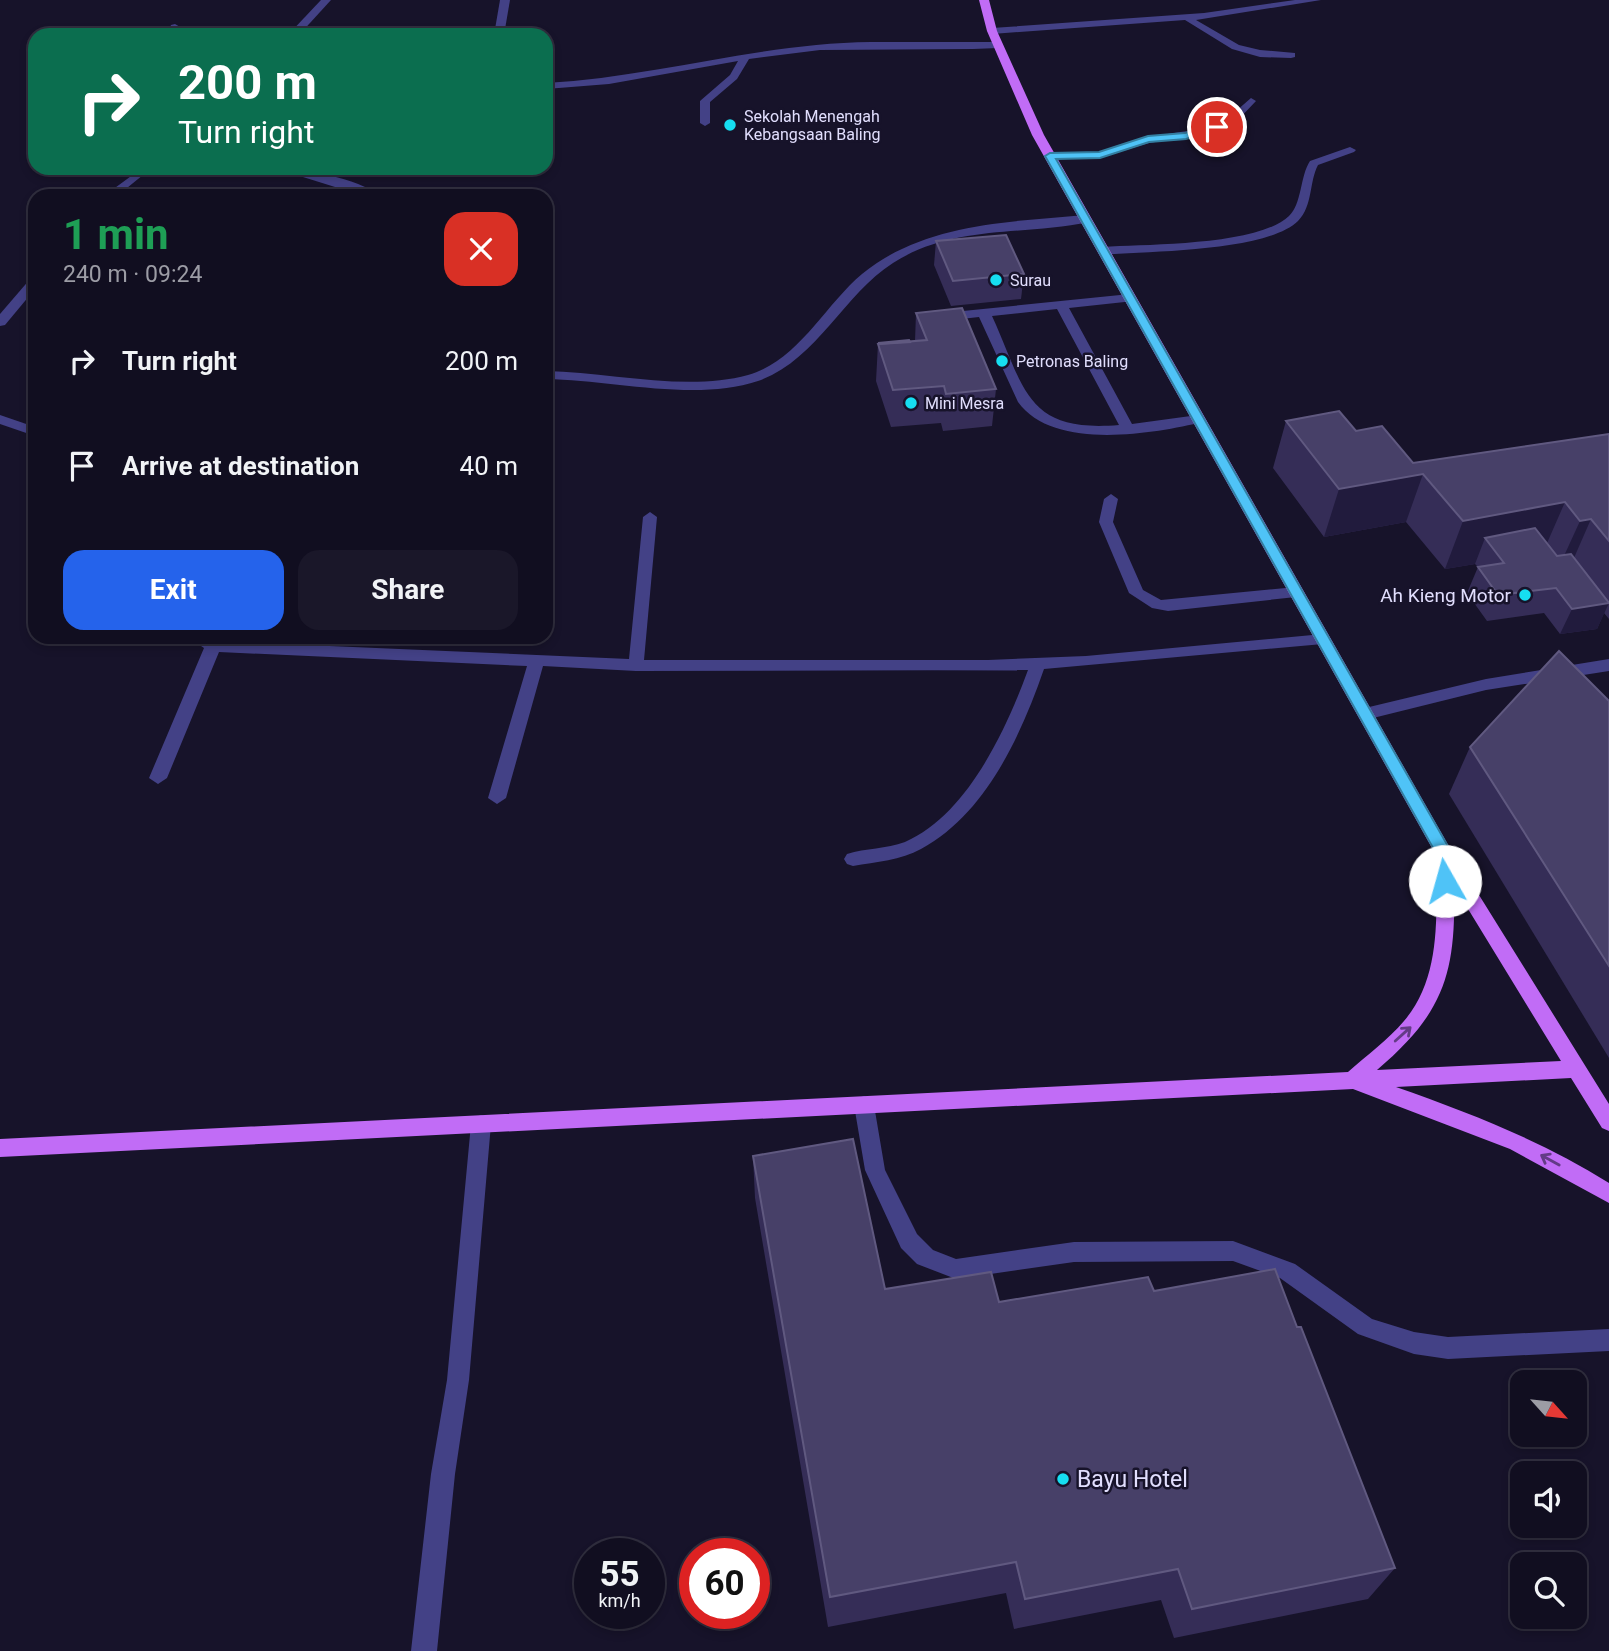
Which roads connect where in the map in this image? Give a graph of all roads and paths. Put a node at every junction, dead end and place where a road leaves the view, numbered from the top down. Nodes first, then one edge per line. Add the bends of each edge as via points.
1 (326, 0) edge
2 (505, 0) edge
3 (984, 0) edge
4 (1316, 0) edge
5 (1188, 18) junction
6 (300, 28) edge
7 (500, 28) edge
8 (995, 38) junction
9 (1291, 55) dead end
10 (745, 57) junction
11 (553, 85) edge
12 (1251, 101) dead end
13 (705, 123) dead end
14 (1350, 149) dead end
15 (1050, 156) junction
16 (136, 175) edge
17 (311, 175) edge
18 (119, 189) edge
19 (357, 189) edge
20 (1085, 219) junction
21 (1103, 251) junction
22 (28, 289) edge
23 (1129, 298) junction
24 (1061, 304) junction
25 (984, 313) junction
26 (940, 318) edge
27 (0, 322) edge
28 (553, 375) edge
29 (0, 419) edge
30 (1198, 419) junction
31 (1127, 427) junction
32 (28, 429) edge
33 (1111, 499) dead end
34 (650, 517) dead end
35 (1296, 592) junction
36 (1323, 639) junction
37 (210, 644) edge
38 (214, 646) junction
39 (536, 662) junction
40 (636, 665) junction
41 (1038, 665) junction
42 (1609, 666) edge
43 (1365, 714) junction
44 (158, 778) dead end
45 (497, 798) dead end
46 (1445, 855) junction
47 (853, 859) dead end
48 (1576, 1069) junction
49 (1353, 1080) junction
50 (864, 1105) junction
51 (1609, 1122) edge
52 (481, 1124) junction
53 (0, 1148) edge
54 (1609, 1194) edge
55 (1609, 1339) edge
56 (424, 1651) edge

1 - 6 street
2 - 7 street
3 - 8 main road
4 - 5 street
5 - 8 street
5 - 9 street via 1229,46 1259,54
8 - 10 street via 957,48 820,47
8 - 15 main road
10 - 11 street via 621,80
10 - 13 street via 735,79 705,101
12 - 15 street via 1232,120 1202,132 1148,139 1100,155
14 - 21 street via 1314,163 1299,211 1285,226 1216,242
15 - 20 main road
16 - 18 street
17 - 19 street
20 - 21 main road
20 - 28 street via 968,231 912,248 867,276 792,354 753,378 692,383
21 - 23 main road
22 - 27 street
23 - 24 street
23 - 30 main road
24 - 25 street
24 - 31 street
25 - 26 street
25 - 31 street via 1032,412 1081,429
29 - 32 street
30 - 31 street
30 - 35 main road
33 - 35 street via 1106,522 1137,593 1148,600 1168,606
34 - 40 street
35 - 36 main road
36 - 41 street
36 - 43 main road
37 - 38 street
38 - 39 street
38 - 44 street
39 - 40 street
39 - 45 street
40 - 41 street
41 - 47 street via 990,767 939,829 915,845
42 - 43 street via 1555,671 1433,695
43 - 46 main road
46 - 48 main road
49 -> 46 main road via 1413,1025 1436,984 1446,935
48 - 49 main road
48 - 51 main road
49 - 50 main road
54 -> 49 main road via 1512,1140
50 - 52 main road
50 - 55 street via 875,1170 909,1241 925,1256 956,1269 1074,1252 1233,1251 1287,1271 1366,1326 1414,1343 1448,1349
52 - 53 main road
52 - 56 street via 458,1380

